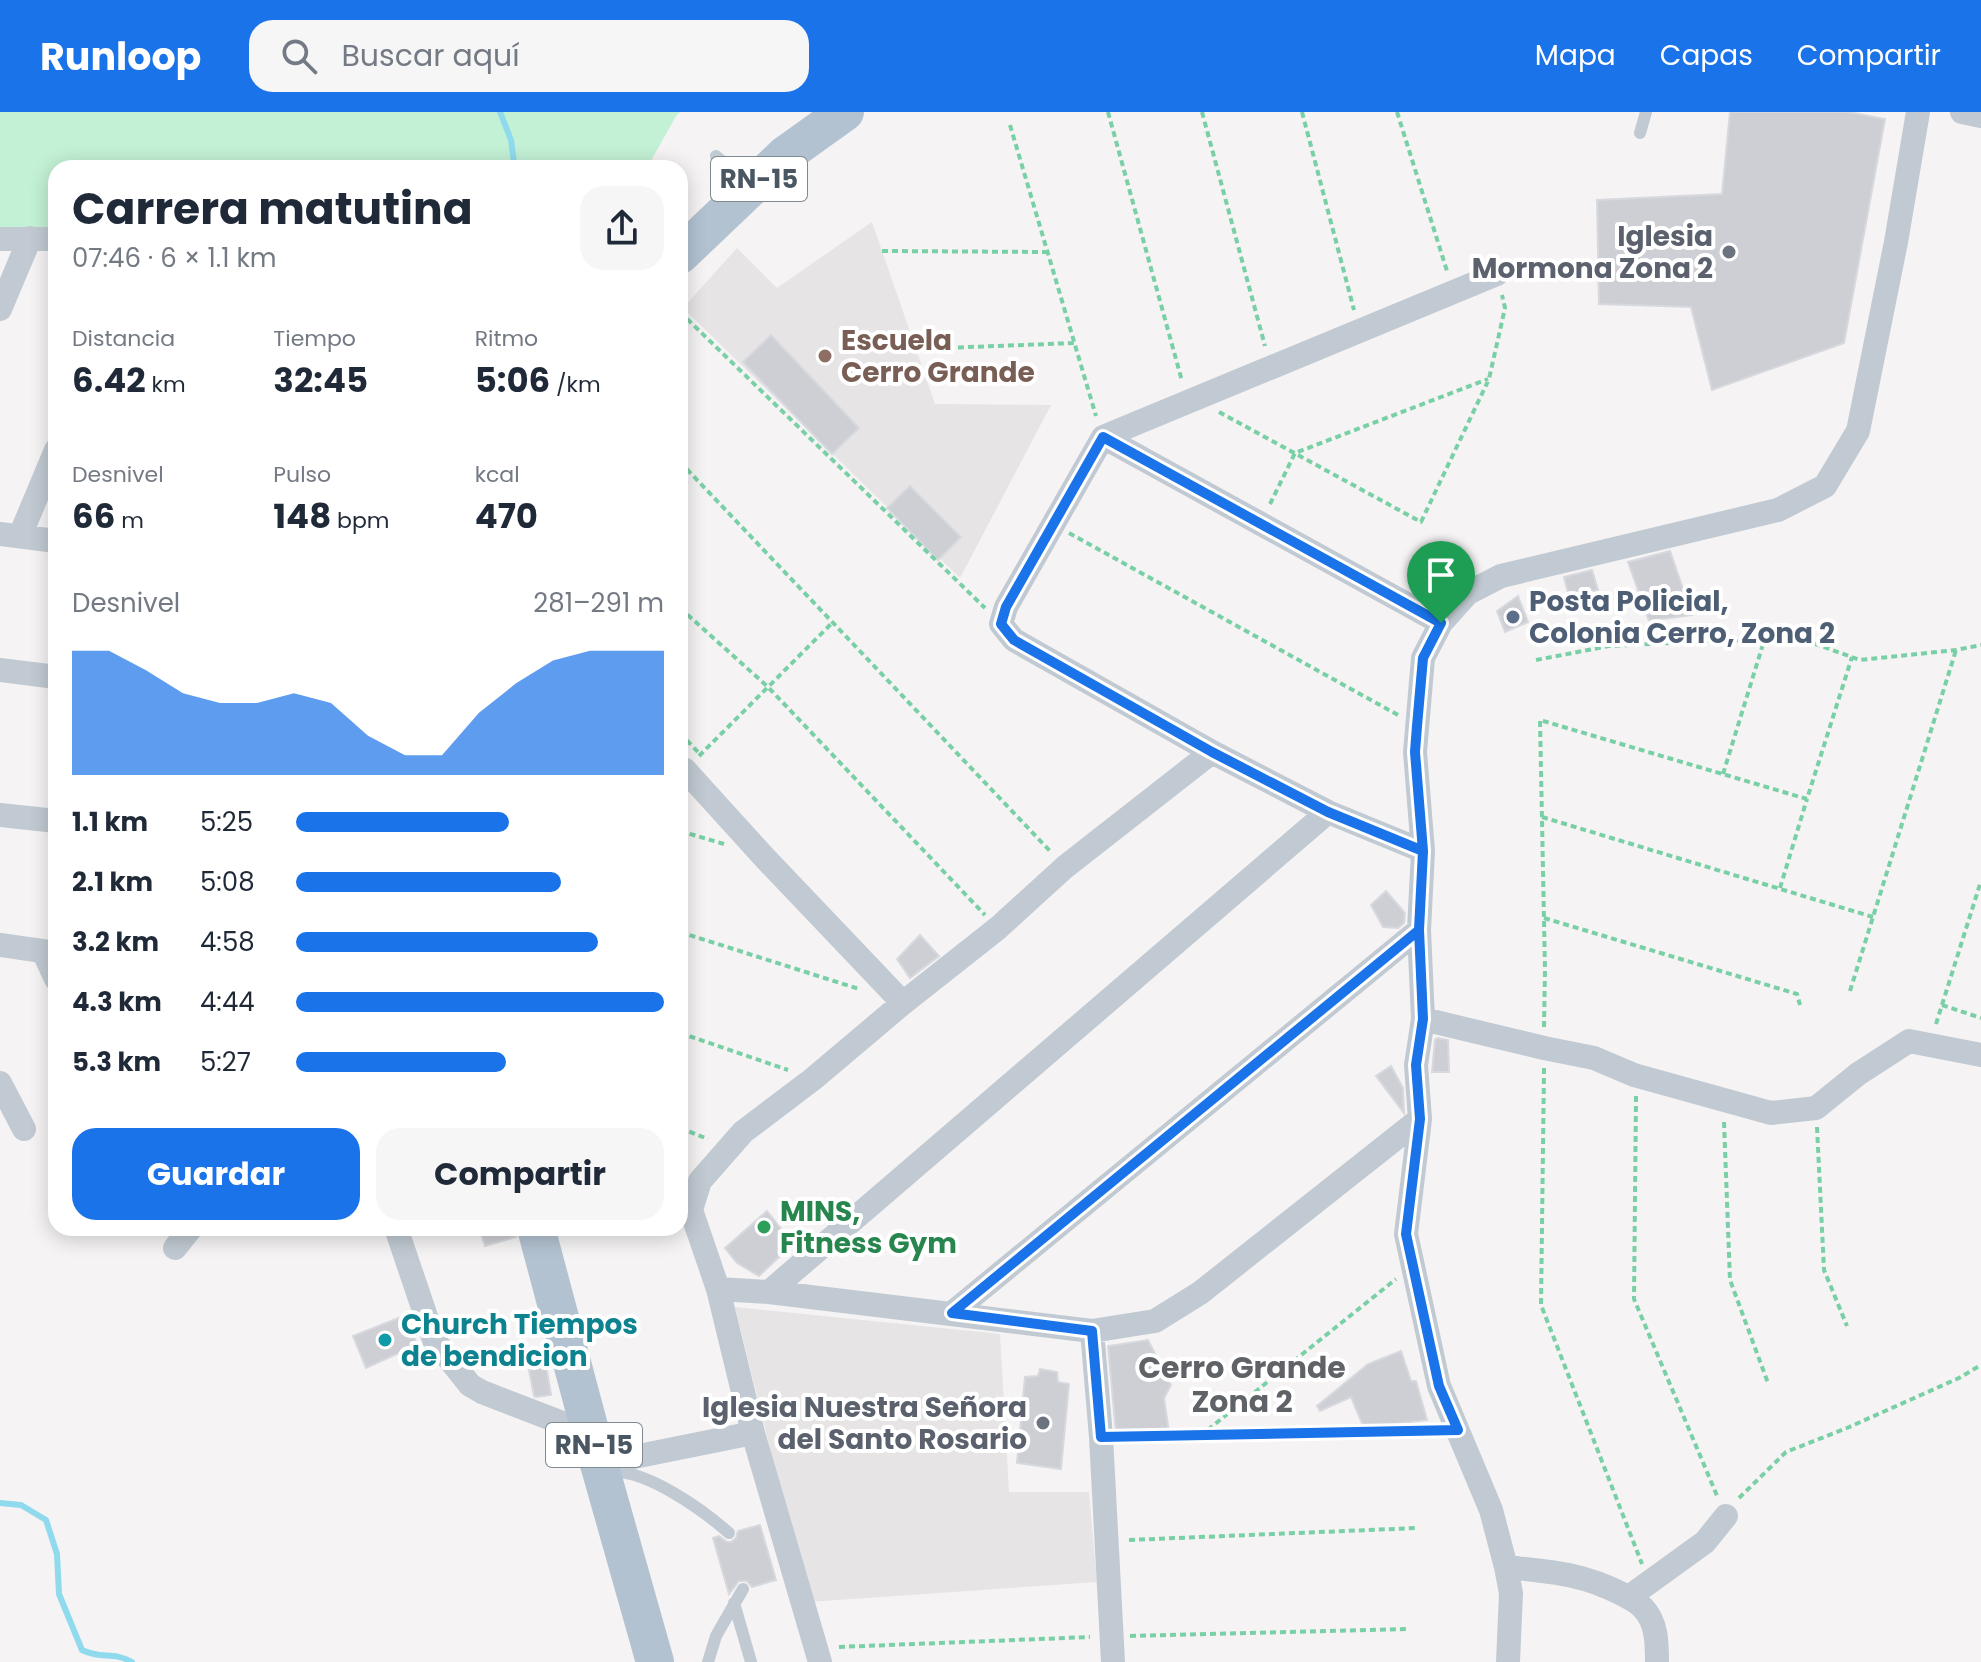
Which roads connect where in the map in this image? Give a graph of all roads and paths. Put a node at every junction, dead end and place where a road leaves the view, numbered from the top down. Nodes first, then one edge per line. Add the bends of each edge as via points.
1 (845, 112) edge
2 (1108, 112) edge
3 (1202, 112) edge
4 (1302, 112) edge
5 (1397, 112) edge
6 (1646, 112) edge
7 (1918, 112) edge
8 (1962, 112) edge
9 (1981, 116) edge
10 (1010, 125) dead end
11 (1640, 133) dead end
12 (716, 156) dead end
13 (751, 186) junction
14 (30, 238) junction
15 (0, 239) edge
16 (48, 239) edge
17 (688, 247) edge
18 (882, 251) dead end
19 (1047, 252) junction
20 (1497, 274) joint
21 (1454, 292) junction
22 (0, 309) edge
23 (688, 320) edge
24 (1359, 331) junction
25 (1074, 343) junction
26 (918, 349) dead end
27 (1271, 368) junction
28 (1489, 379) junction
29 (1192, 401) junction
30 (1103, 437) junction
31 (1295, 453) junction
32 (48, 465) edge
33 (688, 470) edge
34 (1052, 524) junction
35 (1260, 524) junction
36 (10, 535) edge
37 (48, 540) edge
38 (688, 615) edge
39 (833, 622) junction
40 (1441, 623) junction
41 (1001, 624) junction
42 (1764, 641) junction
43 (1981, 645) edge
44 (1956, 650) junction
45 (1852, 657) junction
46 (1536, 660) dead end
47 (0, 670) edge
48 (48, 676) edge
49 (768, 687) junction
50 (1417, 726) junction
51 (688, 751) edge
52 (1212, 752) junction
53 (693, 762) junction
54 (1723, 774) junction
55 (1807, 799) junction
56 (1328, 812) junction
57 (0, 815) edge
58 (1542, 817) junction
59 (48, 820) edge
60 (1423, 851) junction
61 (1065, 867) junction
62 (1981, 881) edge
63 (1780, 889) junction
64 (1873, 917) junction
65 (1544, 918) junction
66 (998, 928) junction
67 (1419, 930) junction
68 (688, 935) edge
69 (0, 945) edge
70 (48, 952) edge
71 (859, 989) dead end
72 (1850, 991) dead end
73 (903, 1003) junction
74 (1800, 1005) dead end
75 (1942, 1005) junction
76 (1981, 1018) edge
77 (1423, 1019) junction
78 (688, 1036) edge
79 (1929, 1046) junction
80 (1544, 1048) junction
81 (1981, 1055) edge
82 (1634, 1075) junction
83 (813, 1079) junction
84 (0, 1083) edge
85 (1723, 1100) junction
86 (1816, 1108) junction
87 (1420, 1119) junction
88 (24, 1129) dead end
89 (688, 1131) edge
90 (729, 1147) junction
91 (185, 1236) edge
92 (399, 1236) edge
93 (538, 1236) edge
94 (175, 1248) dead end
95 (1413, 1265) junction
96 (718, 1289) junction
97 (769, 1292) junction
98 (952, 1313) junction
99 (1847, 1326) dead end
100 (1092, 1331) junction
101 (1981, 1365) edge
102 (1768, 1383) dead end
103 (1458, 1430) junction
104 (753, 1433) junction
105 (1200, 1436) junction
106 (1101, 1437) junction
107 (597, 1457) junction
108 (1726, 1516) junction
109 (1416, 1528) dead end
110 (729, 1533) dead end
111 (1106, 1541) junction
112 (1506, 1567) junction
113 (1648, 1581) junction
114 (743, 1589) dead end
115 (1629, 1597) junction
116 (734, 1603) junction
117 (655, 1662) edge
118 (708, 1662) edge
119 (751, 1662) edge
120 (820, 1662) edge
121 (1113, 1662) edge
122 (1508, 1662) edge
123 (1657, 1662) edge

1 - 13 main road, RN-15
2 - 29 path
3 - 27 path
4 - 24 path
5 - 21 path
6 - 11 lane
7 - 40 street via 1858,431 1825,486 1778,510 1501,576 1468,593
8 - 9 street
10 - 19 path
12 - 13 lane
13 - 17 main road, RN-15
14 - 15 street
14 - 16 street
14 - 22 street
18 - 19 path
19 - 25 path
20 - 21 street
20 - 28 path via 1505,308
21 - 24 street
23 - 41 path
24 - 27 street
25 - 26 path
25 - 30 path
27 - 29 street
28 - 31 path
28 - 31 path via 1421,522
29 - 30 street
29 - 31 path
30 - 34 street
30 - 35 street
31 - 35 path
32 - 36 street
33 - 39 path
34 - 41 street
34 - 50 path
35 - 40 street
36 - 37 street
38 - 49 path
39 - 49 path
39 - 61 path
40 - 50 street via 1423,658
41 - 52 street via 1014,640
42 - 45 path via 1810,642
42 - 46 path via 1609,646
42 - 54 path
43 - 44 path
44 - 45 path
44 - 64 path
45 - 55 path
47 - 48 street
49 - 53 path
49 - 66 path
50 - 60 street
51 - 53 path
52 - 56 street
52 - 61 street
53 - 73 street via 775,868
54 - 55 path
54 - 58 path via 1540,720
55 - 63 path
56 - 60 street
56 - 97 street
57 - 59 street
58 - 63 path
58 - 65 path
60 - 67 street
61 - 66 street
62 - 75 path
63 - 64 path
64 - 72 path
65 - 74 path via 1797,994
65 - 80 path
66 - 73 street
67 - 77 street
67 - 98 street
68 - 71 path
69 - 70 street
73 - 83 street
75 - 76 path
75 - 79 path
77 - 80 street
77 - 87 street via 1416,1065
78 - 83 path
79 - 81 street
79 - 86 street via 1909,1041
80 - 82 street via 1594,1058
80 - 113 path via 1541,1305
82 - 85 street
82 - 108 path via 1634,1299
83 - 90 street
84 - 88 street
85 - 86 street via 1771,1113
85 - 102 path via 1730,1280
86 - 99 path via 1824,1270
87 - 95 street via 1406,1234
87 - 100 street via 1200,1293 1155,1321
89 - 90 path
90 - 96 street via 700,1181 691,1210
91 - 94 street
92 - 107 street via 434,1340 470,1385
93 - 107 main road, RN-15
95 - 103 street via 1439,1386
95 - 105 path
96 - 97 street
96 - 104 street
97 - 98 street
98 - 100 street
100 - 106 street
101 - 108 path via 1786,1452
103 - 105 path
103 - 112 street via 1491,1510
104 - 107 street
104 - 120 street
105 - 106 path
106 - 111 street
107 - 110 lane via 671,1491
107 - 117 main road, RN-15
108 - 113 street via 1705,1542
109 - 111 path
111 - 121 street
112 - 115 street via 1586,1578
112 - 122 street via 1511,1593
113 - 115 street
114 - 116 lane
115 - 123 street via 1652,1623
116 - 118 lane
116 - 119 lane

